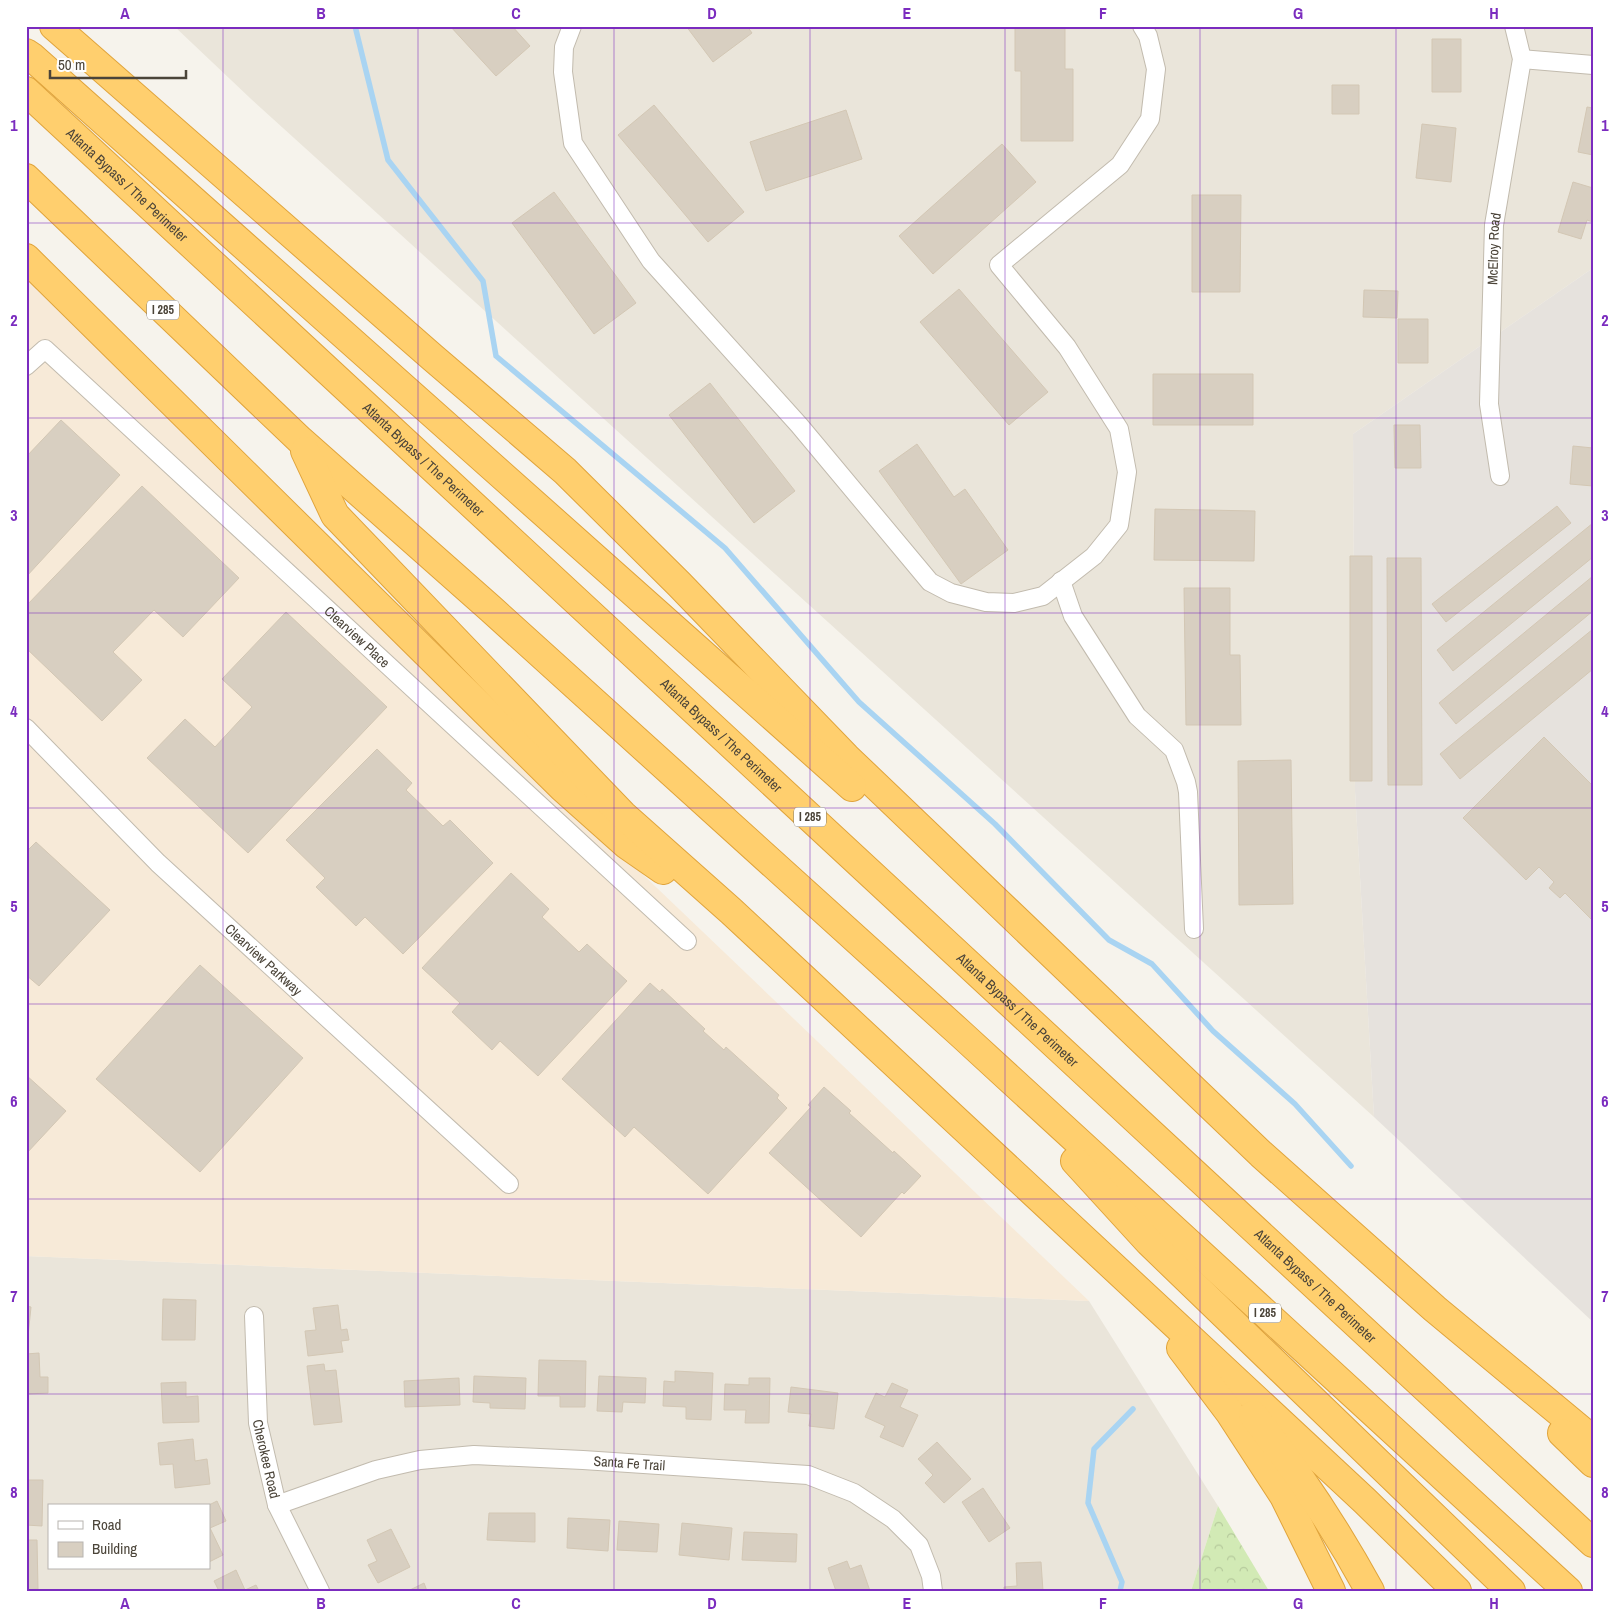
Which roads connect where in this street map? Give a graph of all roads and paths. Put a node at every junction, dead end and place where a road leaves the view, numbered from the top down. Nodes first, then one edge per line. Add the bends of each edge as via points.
1 (54, 26) edge
2 (572, 26) edge
3 (1142, 26) edge
4 (1514, 26) edge
5 (26, 53) edge
6 (1522, 59) junction
7 (1593, 66) edge
8 (26, 90) edge
9 (26, 178) edge
10 (26, 258) edge
11 (26, 366) edge
12 (300, 440) junction
13 (1500, 476) dead end
14 (1061, 581) junction
15 (26, 728) edge
16 (732, 910) junction
17 (1194, 929) dead end
18 (687, 941) dead end
19 (1095, 994) junction
20 (962, 1036) junction
21 (509, 1184) dead end
22 (1111, 1265) junction
23 (1435, 1309) junction
24 (254, 1316) dead end
25 (1185, 1333) junction
26 (1593, 1440) edge
27 (1593, 1463) edge
28 (276, 1505) junction
29 (1593, 1543) edge
30 (320, 1591) edge
31 (932, 1591) edge
32 (1331, 1591) edge
33 (1370, 1591) edge
34 (1457, 1591) edge
35 (1511, 1591) edge
36 (1568, 1591) edge

1 - 19 highway via 565,471 846,757
2 - 14 street via 564,47 562,72 573,143 651,261 799,425 930,582 951,593 986,602 1014,603 1043,596
3 - 14 street via 1148,36 1156,69 1150,119 1120,165 999,265 1067,348 1119,429 1128,472 1119,525 1094,556
4 - 6 street, McElroy Road
5 - 19 highway via 941,866
6 - 7 street
6 - 13 street, McElroy Road via 1494,226 1489,404
8 - 29 highway, Atlanta Bypass / The Perimeter / I 285
9 - 12 highway, I 285
10 - 16 highway via 563,788 627,845 695,892
11 - 18 street, Clearview Place via 45,349
12 - 16 highway via 336,515 623,815
12 - 20 highway, I 285
14 - 17 street via 1073,616 1137,716 1174,750 1188,792
15 - 21 street, Clearview Parkway via 158,862
16 - 22 highway
19 - 23 highway via 1261,1154
20 - 35 highway via 1149,1242
20 - 36 highway, I 285
22 - 25 highway
22 - 32 highway via 1161,1323 1230,1413 1284,1496
23 - 26 highway
23 - 27 highway
24 - 28 street, Cherokee Road via 258,1422
25 - 33 highway via 1274,1442 1315,1499
25 - 34 highway
28 - 30 street, Cherokee Road
28 - 31 street, Santa Fe Trail via 376,1470 420,1460 474,1456 808,1475 854,1493 893,1519 919,1544 931,1576

